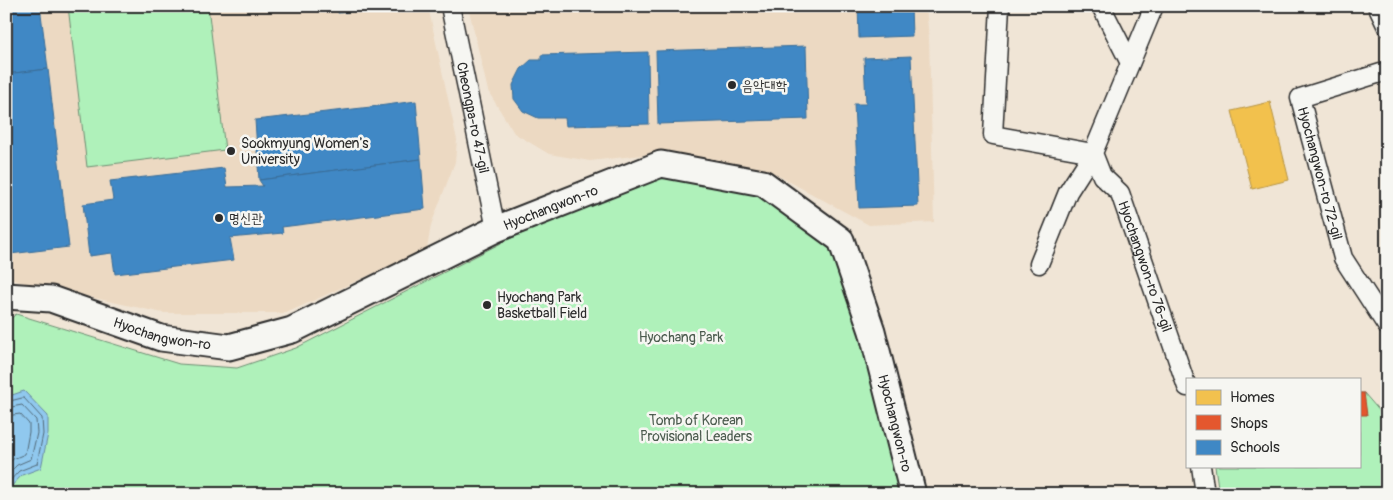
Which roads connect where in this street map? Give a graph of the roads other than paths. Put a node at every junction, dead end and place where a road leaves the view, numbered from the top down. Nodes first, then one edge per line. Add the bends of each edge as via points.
1 (450, 6) edge
2 (1000, 6) edge
3 (1101, 6) edge
4 (1154, 6) edge
5 (1377, 6) edge
6 (1387, 27) edge
7 (1130, 63) junction
8 (1387, 71) edge
9 (1093, 153) junction
10 (496, 229) junction
11 (1040, 264) dead end
12 (6, 296) edge
13 (1387, 326) edge
14 (1186, 384) edge
15 (1201, 468) edge
16 (913, 494) edge
17 (1205, 494) edge

1 - 10 street, Cheongpa-ro 47-gil
2 - 9 street via 993,135
3 - 7 street
4 - 7 street
5 - 6 street
7 - 9 street
8 - 13 street, Hyochangwon-ro 72-gil via 1300,98 1343,258
9 - 11 street via 1068,192
9 - 14 street, Hyochangwon-ro 76-gil via 1102,176 1120,193
10 - 12 street, Hyochangwon-ro via 292,330 229,346 161,338 51,299
10 - 16 street, Hyochangwon-ro via 661,164 763,184 841,240 872,331
15 - 17 street

